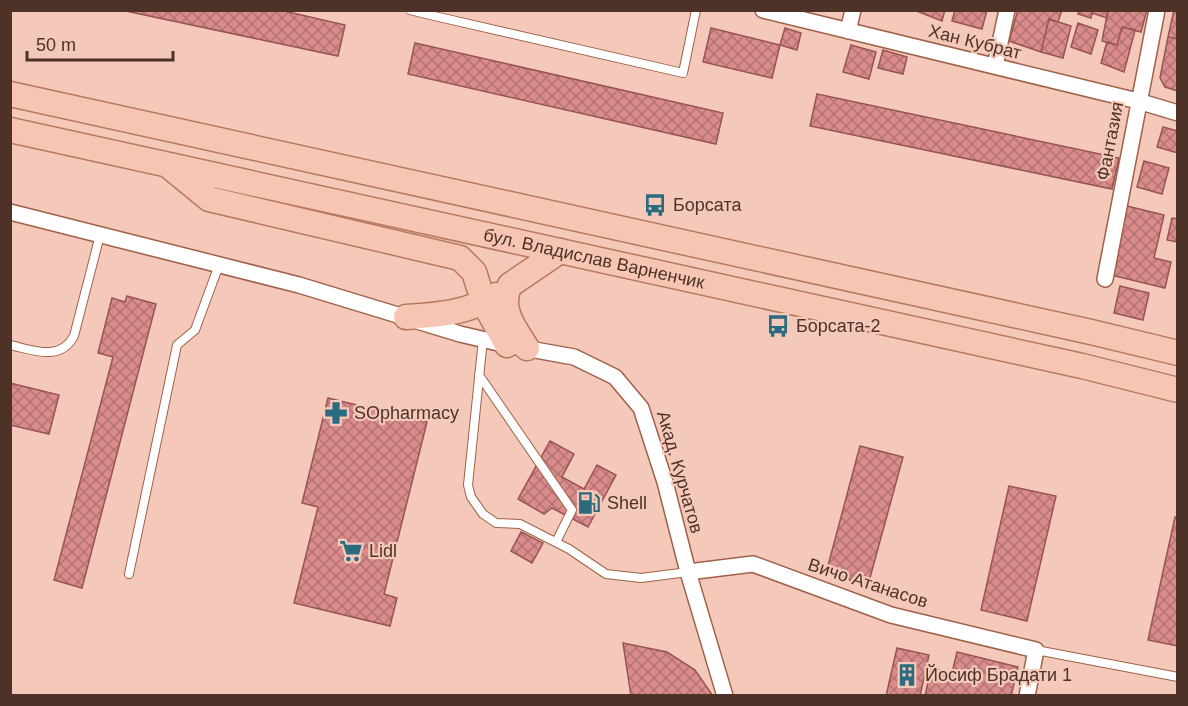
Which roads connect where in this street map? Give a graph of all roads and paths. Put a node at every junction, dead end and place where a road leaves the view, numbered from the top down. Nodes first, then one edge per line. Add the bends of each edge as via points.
1 (410, 10) edge
2 (696, 10) edge
3 (763, 10) edge
4 (853, 10) edge
5 (1007, 10) edge
6 (1156, 10) edge
7 (430, 13) edge
8 (848, 31) junction
9 (995, 66) junction
10 (10, 94) edge
11 (1138, 101) junction
12 (1178, 114) edge
13 (10, 130) edge
14 (166, 164) junction
15 (10, 212) edge
16 (100, 235) junction
17 (560, 251) junction
18 (219, 265) junction
19 (1105, 279) dead end
20 (510, 285) junction
21 (484, 303) junction
22 (406, 317) junction
23 (483, 339) junction
24 (10, 345) edge
25 (517, 347) junction
26 (1178, 353) edge
27 (480, 375) junction
28 (1178, 390) edge
29 (556, 542) junction
30 (688, 572) junction
31 (129, 574) dead end
32 (1036, 650) junction
33 (1178, 677) edge
34 (725, 696) edge
35 (1027, 696) edge

1 - 7 lane
2 - 7 lane via 683,73
3 - 8 street, Хан Кубрат
4 - 8 street
5 - 9 street
6 - 11 street, Фантазия
8 - 9 street, Хан Кубрат
9 - 11 street, Хан Кубрат
10 - 26 main road, бул. Владислав Варненчик
11 - 12 street, Хан Кубрат
11 - 19 street, Фантазия
13 - 14 main road, бул. Владислав Варненчик
14 - 17 main road, бул. Владислав Варненчик
14 - 21 main road via 209,199 460,258 474,272
15 - 16 street, Акад. Курчатов
16 - 18 street, Акад. Курчатов
16 - 24 lane via 70,343 51,353
17 - 20 main road
17 - 28 main road, бул. Владислав Варненчик
18 - 22 street, Акад. Курчатов
18 - 31 lane via 195,330 177,345
20 - 21 main road
20 - 25 main road via 504,299
21 - 22 main road via 448,313
21 - 25 main road
22 - 23 street, Акад. Курчатов
23 - 25 street, Акад. Курчатов
23 - 27 lane
25 - 30 street, Акад. Курчатов via 574,357 615,377 641,408
27 - 29 lane via 572,510
27 - 29 lane via 468,485 471,497 483,514 496,523 520,524
29 - 30 lane via 606,574 641,578
30 - 32 street, Вичо Атанасов via 753,564 891,615
30 - 34 street, Акад. Курчатов
32 - 33 lane
32 - 35 street

